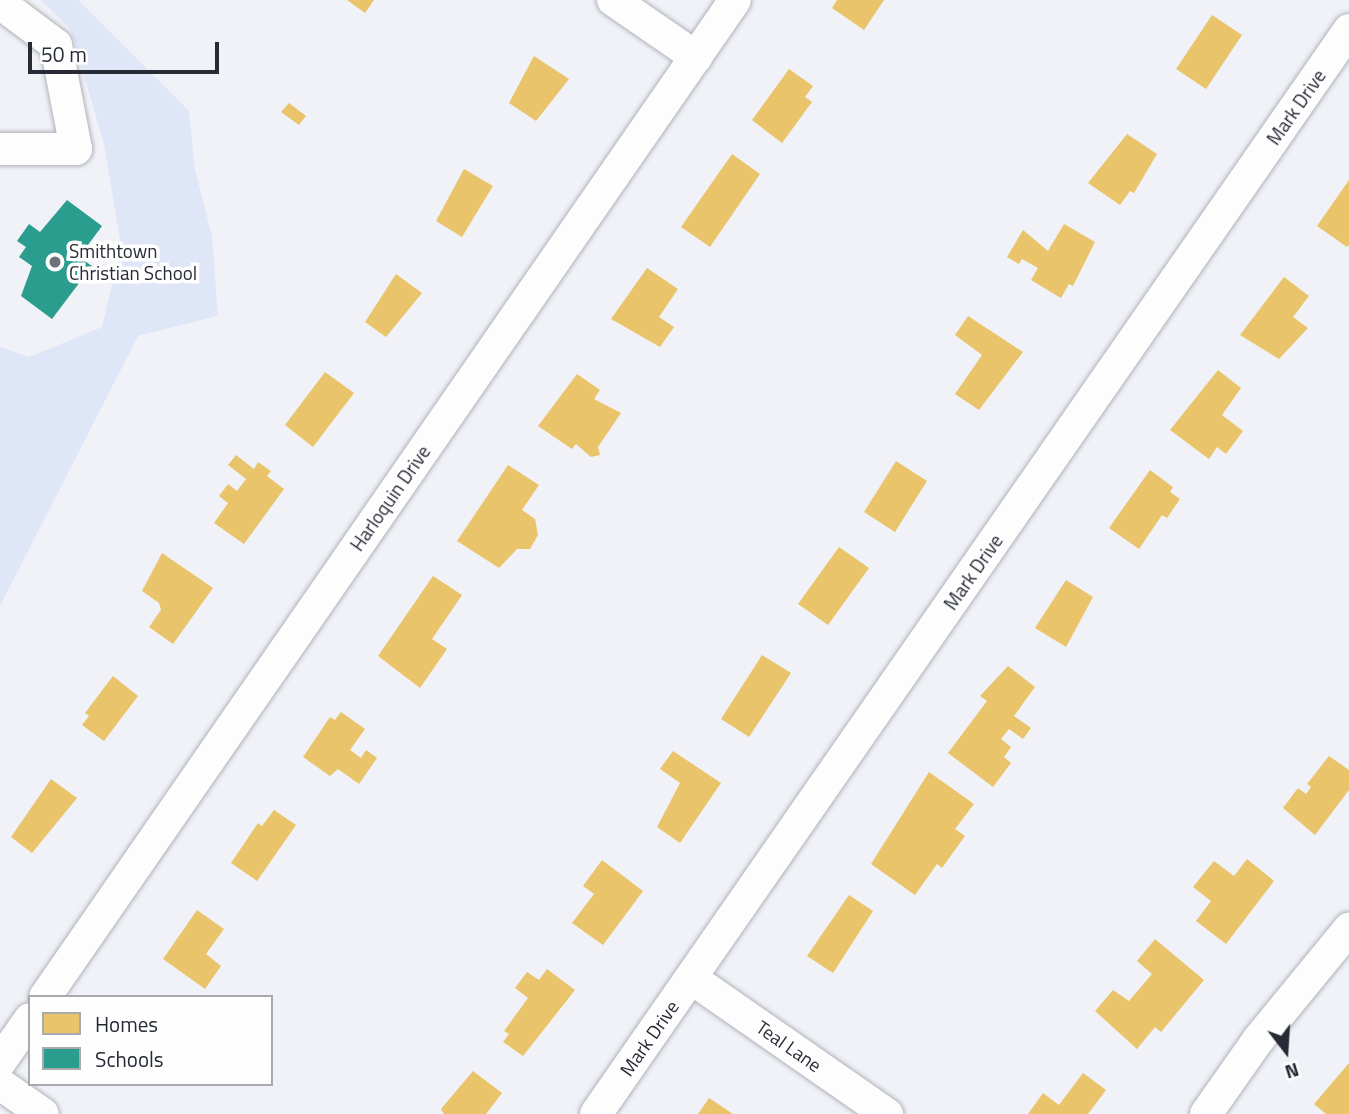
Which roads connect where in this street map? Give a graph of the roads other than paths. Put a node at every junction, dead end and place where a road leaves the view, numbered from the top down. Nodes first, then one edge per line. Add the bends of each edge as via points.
1 (613, 0) edge
2 (735, 0) edge
3 (0, 4) edge
4 (1349, 30) edge
5 (696, 57) junction
6 (0, 149) edge
7 (1349, 929) edge
8 (691, 978) junction
9 (46, 995) edge
10 (28, 1022) edge
11 (0, 1062) edge
12 (0, 1084) edge
13 (43, 1114) edge
14 (596, 1114) edge
15 (887, 1114) edge
16 (1206, 1114) edge

1 - 5 street
2 - 5 street, Harloquin Drive
3 - 6 street via 56,46 76,149
4 - 8 street, Mark Drive
5 - 9 street, Harloquin Drive
7 - 16 street via 1258,1040
8 - 14 street, Mark Drive
8 - 15 street, Teal Lane
10 - 11 street
12 - 13 street

